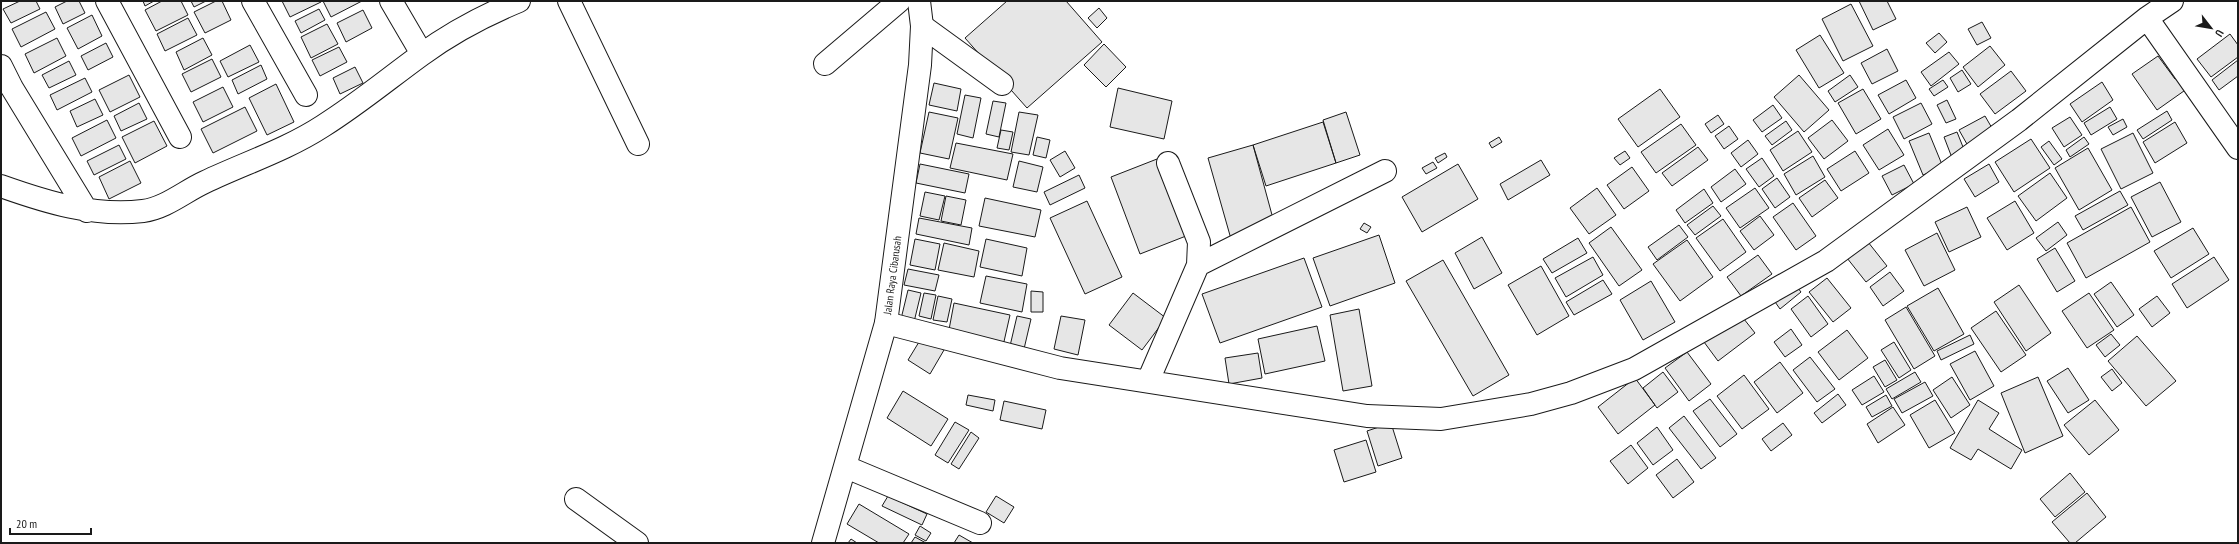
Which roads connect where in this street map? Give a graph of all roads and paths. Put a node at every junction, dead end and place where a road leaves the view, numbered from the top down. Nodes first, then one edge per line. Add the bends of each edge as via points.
1 (107, 1) edge
2 (253, 1) edge
3 (391, 1) edge
4 (519, 1) edge
5 (569, 1) edge
6 (899, 1) edge
7 (919, 1) edge
8 (2172, 1) edge
9 (2147, 18) junction
10 (922, 26) junction
11 (422, 54) junction
12 (825, 64) dead end
13 (1, 66) edge
14 (1002, 84) dead end
15 (7, 92) edge
16 (306, 96) dead end
17 (180, 137) dead end
18 (638, 144) dead end
19 (2238, 148) edge
20 (1168, 163) dead end
21 (1385, 171) dead end
22 (1, 186) edge
23 (87, 211) junction
24 (1198, 265) junction
25 (886, 322) junction
26 (1148, 381) junction
27 (846, 467) junction
28 (576, 499) dead end
29 (980, 523) dead end
30 (637, 543) edge
31 (823, 543) edge

1 - 17 street
2 - 16 street
3 - 11 street
4 - 11 street via 486,15
5 - 18 street
6 - 12 street
7 - 10 street, Jalan Raya Cibarusah
8 - 9 street
9 - 19 street
9 - 26 street via 2019,120 1826,261 1634,369 1571,393 1492,412 1434,418 1367,416
10 - 14 street
10 - 25 street, Jalan Raya Cibarusah via 920,65
11 - 23 street via 372,94 299,141 204,182 171,202 143,211
13 - 15 street
15 - 23 street
20 - 24 street via 1198,242
21 - 24 street
22 - 23 street
24 - 26 street
25 - 26 street via 1060,368 1114,378
25 - 27 street, Jalan Raya Cibarusah
27 - 29 street
27 - 31 street, Jalan Raya Cibarusah
28 - 30 street

